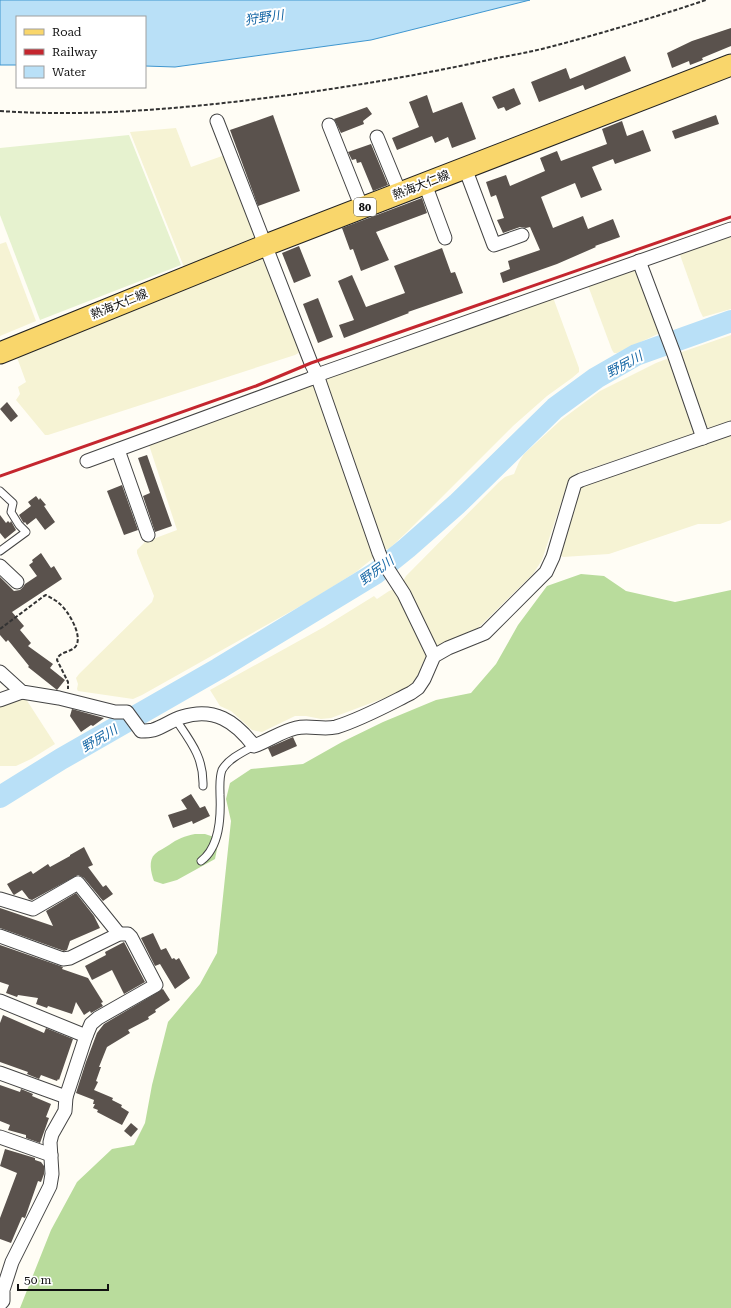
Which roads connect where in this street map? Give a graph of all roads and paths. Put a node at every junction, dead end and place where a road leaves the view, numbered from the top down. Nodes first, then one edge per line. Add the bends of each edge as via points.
1 (706, 0) edge
2 (731, 65) edge
3 (0, 111) edge
4 (217, 121) dead end
5 (329, 125) dead end
6 (377, 137) dead end
7 (465, 168) junction
8 (425, 184) junction
9 (400, 193) junction
10 (362, 208) junction
11 (731, 229) edge
12 (522, 235) dead end
13 (445, 238) dead end
14 (266, 245) junction
15 (639, 261) junction
16 (0, 353) edge
17 (317, 374) junction
18 (731, 428) edge
19 (702, 438) junction
20 (118, 450) junction
21 (87, 462) dead end
22 (0, 491) edge
23 (148, 535) dead end
24 (0, 551) edge
25 (0, 566) edge
26 (17, 582) dead end
27 (0, 629) edge
28 (434, 656) junction
29 (0, 672) edge
30 (22, 692) junction
31 (0, 700) edge
32 (65, 700) junction
33 (176, 720) junction
34 (254, 746) junction
35 (203, 786) dead end
36 (201, 861) dead end
37 (0, 898) edge
38 (119, 934) junction
39 (0, 936) edge
40 (0, 1001) edge
41 (86, 1036) junction
42 (0, 1073) edge
43 (66, 1097) junction
44 (0, 1137) edge
45 (51, 1155) junction
46 (0, 1304) edge

1 - 3 path via 559,45 341,88 214,105 119,113 38,114
2 - 7 main road, 熱海大仁線 / 80
4 - 14 street
5 - 10 street
6 - 9 street
7 - 8 main road, 熱海大仁線 / 80
7 - 12 street via 494,245
8 - 9 main road, 熱海大仁線 / 80
8 - 13 street
9 - 10 main road, 熱海大仁線 / 80
10 - 14 main road, 熱海大仁線 / 80
11 - 15 street
14 - 16 main road, 熱海大仁線 / 80
14 - 17 street
15 - 17 street
15 - 19 street
17 - 20 street via 310,379
17 - 28 street via 382,560 404,594
18 - 19 street
19 - 28 street via 575,484 546,572 485,634
20 - 21 street
20 - 23 street
22 - 24 lane via 13,502 10,512 26,532
25 - 26 street
27 - 32 path via 46,595 60,604 68,613 78,641 57,660 68,682
28 - 34 street via 424,679 411,693 335,727 295,728
29 - 30 street
30 - 31 street
30 - 32 street
32 - 33 street via 115,712 128,712 141,731 153,730
33 - 34 street via 198,714 216,715 235,725
33 - 35 lane via 199,757 203,770
34 - 36 lane via 231,760 222,771 217,834 213,848
37 - 38 street via 33,909 78,883
38 - 39 street via 70,958 62,959
38 - 41 street via 128,934 132,937 156,985 98,1018
40 - 41 street
41 - 43 street
42 - 43 street
43 - 45 street via 65,1110 52,1134
44 - 45 street
45 - 46 street via 50,1186 10,1268

